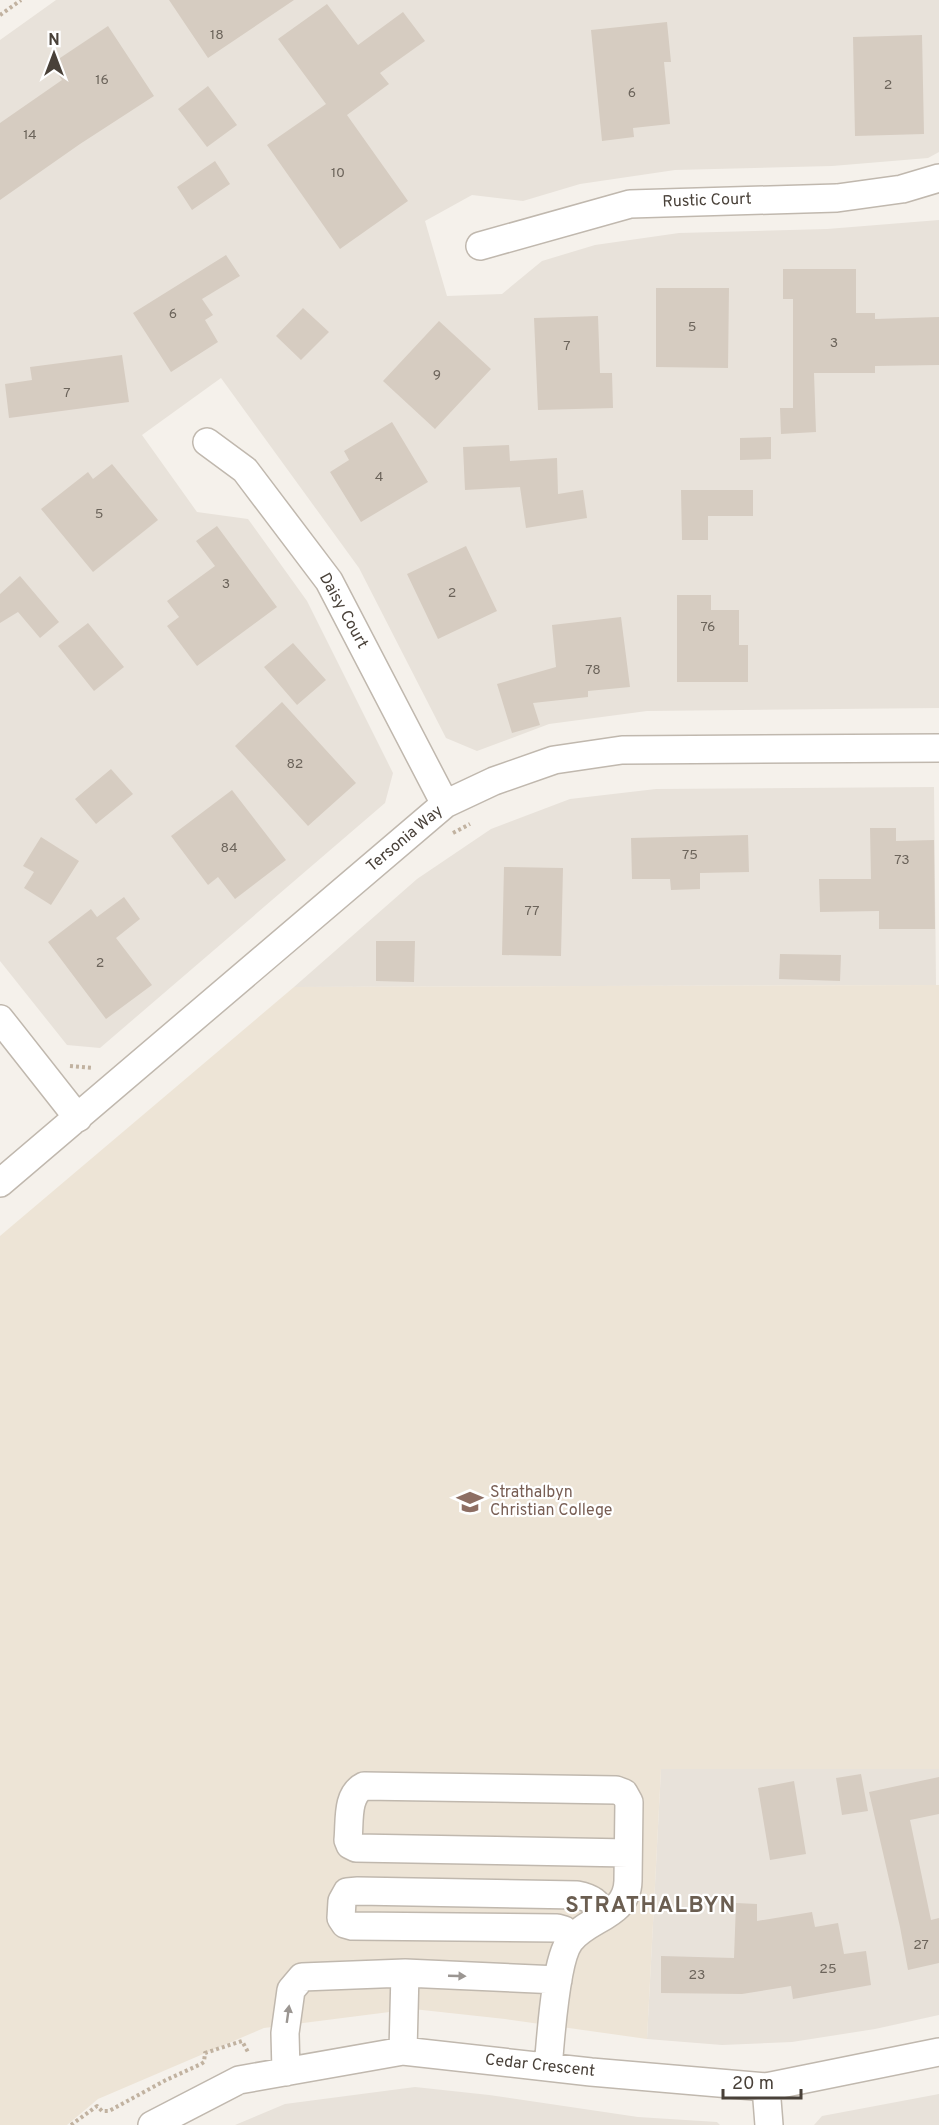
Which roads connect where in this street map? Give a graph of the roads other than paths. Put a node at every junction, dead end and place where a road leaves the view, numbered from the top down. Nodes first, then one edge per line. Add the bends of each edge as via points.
1 (939, 178) edge
2 (480, 246) dead end
3 (207, 442) dead end
4 (939, 748) edge
5 (445, 804) junction
6 (0, 1019) edge
7 (78, 1118) junction
8 (0, 1183) edge
9 (628, 1853) junction
10 (605, 1915) junction
11 (572, 1938) junction
12 (405, 1974) junction
13 (558, 1980) junction
14 (403, 2051) junction
15 (939, 2052) edge
16 (548, 2067) junction
17 (286, 2072) junction
18 (766, 2087) junction
19 (152, 2125) edge
20 (769, 2125) edge

1 - 2 street, Rustic Court via 902,189 837,198 630,204
3 - 5 street, Daisy Court via 245,470 329,581
4 - 5 street, Tersonia Way via 622,750 554,760
5 - 7 street, Tersonia Way
6 - 7 street
7 - 8 street, Tersonia Way
9 - 9 street via 629,1802 624,1793 616,1790 364,1786 352,1798 348,1840 356,1848
9 - 10 street via 627,1892
10 - 11 street
10 - 11 street via 591,1898 577,1895 358,1891 347,1892 342,1901 341,1918 352,1926 557,1928
11 - 13 street via 561,1959
12 -> 13 street
12 - 14 street
17 -> 12 street via 285,2033 291,1990 302,1977
13 - 16 street
14 - 16 street, Cedar Crescent
14 - 17 street, Cedar Crescent
15 - 18 street, Cedar Crescent
16 - 18 street, Cedar Crescent
17 - 19 street, Cedar Crescent via 239,2080
18 - 20 street

